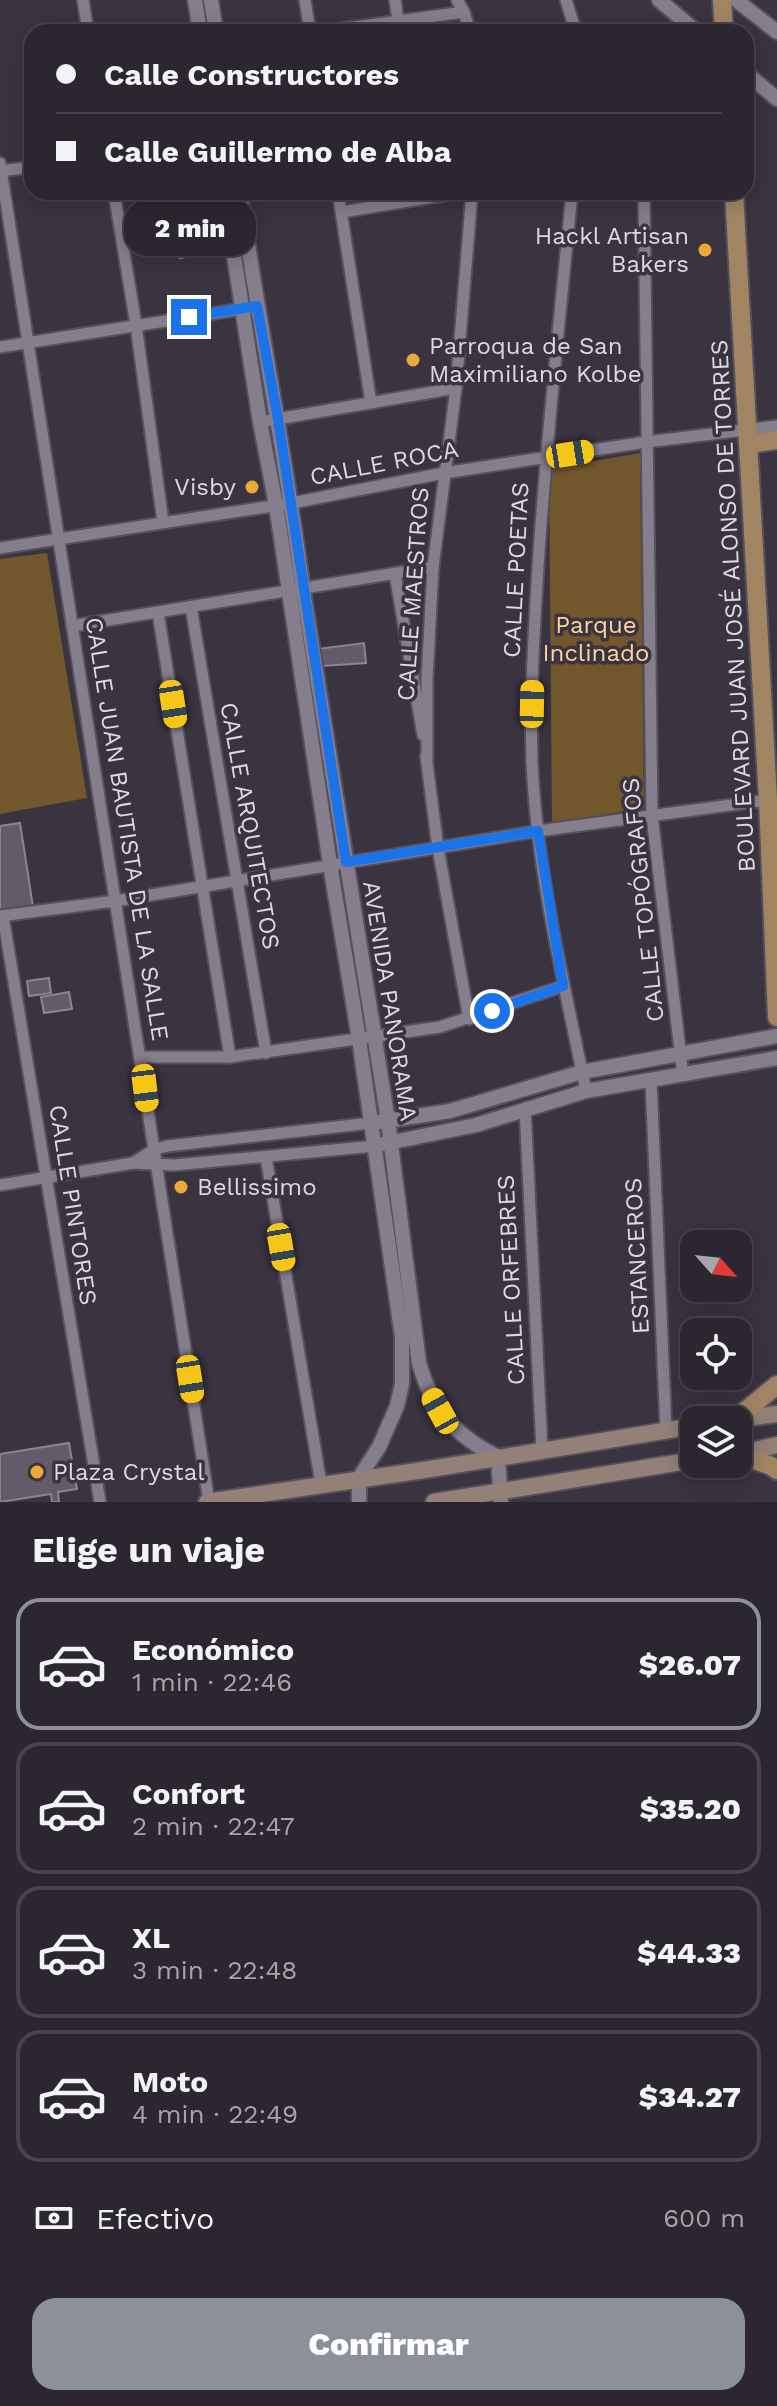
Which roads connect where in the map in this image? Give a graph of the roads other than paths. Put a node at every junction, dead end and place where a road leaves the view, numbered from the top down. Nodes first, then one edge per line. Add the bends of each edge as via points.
1 (83, 0) edge
2 (195, 0) edge
3 (211, 0) edge
4 (305, 0) edge
5 (395, 0) edge
6 (457, 0) edge
7 (566, 0) edge
8 (659, 0) edge
9 (722, 0) edge
10 (736, 0) edge
11 (464, 12) junction
12 (398, 20) junction
13 (87, 24) edge
14 (199, 24) edge
15 (215, 24) edge
16 (309, 24) edge
17 (372, 24) edge
18 (468, 24) edge
19 (574, 24) edge
20 (688, 24) edge
21 (724, 24) edge
22 (777, 32) edge
23 (754, 80) edge
24 (777, 99) edge
25 (24, 167) edge
26 (0, 168) edge
27 (115, 200) edge
28 (225, 200) edge
29 (241, 200) edge
30 (340, 200) edge
31 (415, 200) edge
32 (471, 200) edge
33 (571, 200) edge
34 (644, 200) edge
35 (734, 200) edge
36 (342, 212) junction
37 (257, 306) junction
38 (241, 310) junction
39 (136, 325) junction
40 (27, 343) junction
41 (0, 347) edge
42 (456, 388) junction
43 (371, 403) junction
44 (278, 419) junction
45 (260, 422) junction
46 (777, 426) edge
47 (748, 437) junction
48 (777, 440) edge
49 (646, 442) junction
50 (545, 458) junction
51 (444, 473) junction
52 (292, 503) junction
53 (276, 505) junction
54 (163, 522) junction
55 (58, 539) junction
56 (0, 548) edge
57 (433, 567) junction
58 (395, 574) junction
59 (296, 591) junction
60 (191, 607) junction
61 (158, 613) junction
62 (72, 626) junction
63 (427, 760) junction
64 (768, 800) junction
65 (652, 816) junction
66 (538, 831) junction
67 (438, 848) junction
68 (346, 862) junction
69 (330, 864) junction
70 (237, 880) junction
71 (203, 886) junction
72 (115, 901) junction
73 (2, 916) edge
74 (563, 986) junction
75 (777, 1017) edge
76 (469, 1019) junction
77 (777, 1036) edge
78 (366, 1038) junction
79 (266, 1053) junction
80 (680, 1053) junction
81 (141, 1057) junction
82 (230, 1057) junction
83 (777, 1058) edge
84 (582, 1072) junction
85 (683, 1075) junction
86 (651, 1081) junction
87 (586, 1091) junction
88 (525, 1108) junction
89 (388, 1121) junction
90 (371, 1123) junction
91 (391, 1142) junction
92 (375, 1146) junction
93 (153, 1150) junction
94 (266, 1157) junction
95 (133, 1163) junction
96 (155, 1165) junction
97 (46, 1177) junction
98 (0, 1185) edge
99 (777, 1385) edge
100 (751, 1406) edge
101 (777, 1414) edge
102 (752, 1417) edge
103 (680, 1428) edge
104 (666, 1430) junction
105 (777, 1445) edge
106 (542, 1450) junction
107 (752, 1451) edge
108 (498, 1457) junction
109 (752, 1459) edge
110 (680, 1463) edge
111 (777, 1470) edge
112 (359, 1478) junction
113 (321, 1484) junction
114 (500, 1497) edge
115 (100, 1502) edge
116 (208, 1502) edge
117 (359, 1502) edge
118 (434, 1502) edge

1 - 13 street
2 - 14 street
3 - 15 street
4 - 16 street
5 - 12 street
6 - 11 street
7 - 19 street
8 - 20 street
9 - 21 main road
10 - 22 street
11 - 12 street
11 - 18 street
12 - 17 street
23 - 24 street
25 - 26 street
26 - 40 street, CALLE JUAN BAUTISTA DE LA SALLE
27 - 39 street
28 - 38 street, AVENIDA PANORAMA
29 - 37 street, AVENIDA PANORAMA
30 - 36 street
31 - 36 street
32 - 42 street, CALLE MAESTROS
33 - 50 street, CALLE POETAS
34 - 49 street, CALLE TOPÓGRAFOS
35 - 47 main road, BOULEVARD JUAN JOSÉ ALONSO DE TORRES
36 - 43 street
37 - 38 street
37 - 44 street, AVENIDA PANORAMA
38 - 39 street
38 - 45 street, AVENIDA PANORAMA
39 - 40 street
39 - 54 street
40 - 41 street
40 - 55 street, CALLE JUAN BAUTISTA DE LA SALLE
42 - 43 street
42 - 51 street, CALLE MAESTROS
43 - 44 street
44 - 45 street
44 - 52 street, AVENIDA PANORAMA
45 - 53 street, AVENIDA PANORAMA
46 - 47 street, CALLE ROCA
47 - 48 main road
47 - 49 street, CALLE ROCA
47 - 64 main road, BOULEVARD JUAN JOSÉ ALONSO DE TORRES
49 - 50 street, CALLE ROCA
49 - 65 street, CALLE TOPÓGRAFOS
50 - 51 street, CALLE ROCA
50 - 66 street, CALLE POETAS via 532,650
51 - 52 street, CALLE ROCA
51 - 57 street, CALLE MAESTROS
52 - 53 street, CALLE ROCA
52 - 59 street, AVENIDA PANORAMA
53 - 54 street, CALLE ROCA
53 - 59 street, AVENIDA PANORAMA
54 - 55 street, CALLE ROCA
55 - 56 street, CALLE ROCA
55 - 62 street, CALLE JUAN BAUTISTA DE LA SALLE
57 - 58 street
57 - 63 street, CALLE MAESTROS
58 - 59 street
58 - 63 street, CALLE MAESTROS
59 - 60 street
59 - 68 street, AVENIDA PANORAMA
59 - 69 street, AVENIDA PANORAMA
60 - 61 street
60 - 70 street, CALLE ARQUITECTOS
61 - 62 street
61 - 71 street
62 - 72 street, CALLE JUAN BAUTISTA DE LA SALLE
63 - 67 street, CALLE MAESTROS
64 - 65 street
64 - 75 main road, BOULEVARD JUAN JOSÉ ALONSO DE TORRES
65 - 66 street
65 - 80 street, CALLE TOPÓGRAFOS
66 - 67 street
66 - 74 street, CALLE POETAS
67 - 68 street
67 - 76 street, CALLE MAESTROS
68 - 69 street
68 - 78 street, AVENIDA PANORAMA
69 - 70 street
69 - 78 street, AVENIDA PANORAMA
70 - 71 street
70 - 79 street, CALLE ARQUITECTOS
71 - 72 street
71 - 82 street
72 - 73 street
72 - 81 street, CALLE JUAN BAUTISTA DE LA SALLE
73 - 97 street, CALLE PINTORES
74 - 76 street
74 - 84 street, CALLE POETAS
76 - 78 street
77 - 80 street
78 - 79 street
78 - 89 street, AVENIDA PANORAMA
78 - 90 street, AVENIDA PANORAMA
79 - 82 street
80 - 84 street
80 - 85 street, CALLE TOPÓGRAFOS
81 - 82 street
81 - 93 street, CALLE JUAN BAUTISTA DE LA SALLE
83 - 85 street
84 - 87 street, CALLE POETAS
84 - 89 street via 472,1106
85 - 86 street
86 - 87 street
86 - 104 street, ESTANCEROS
87 - 88 street
88 - 91 street via 476,1125
88 - 106 street, CALLE ORFEBRES
89 - 90 street
89 - 91 street, AVENIDA PANORAMA
90 - 92 street, AVENIDA PANORAMA
90 - 93 street
91 - 92 street
91 - 108 street, AVENIDA PANORAMA via 425,1386 456,1430
92 - 94 street
92 - 112 street, AVENIDA PANORAMA via 404,1360 391,1424
93 - 95 street
93 - 96 street, CALLE JUAN BAUTISTA DE LA SALLE
94 - 96 street
94 - 113 street
95 - 96 street
95 - 97 street
96 - 116 street, CALLE JUAN BAUTISTA DE LA SALLE
97 - 98 street
97 - 115 street, CALLE PINTORES
99 - 100 main road
101 - 102 main road
103 - 104 main road
104 - 106 main road
105 - 107 main road
106 - 108 main road
108 - 112 main road
108 - 114 street
109 - 111 main road
110 - 114 main road
112 - 113 main road
112 - 117 street
113 - 116 main road
114 - 118 main road

